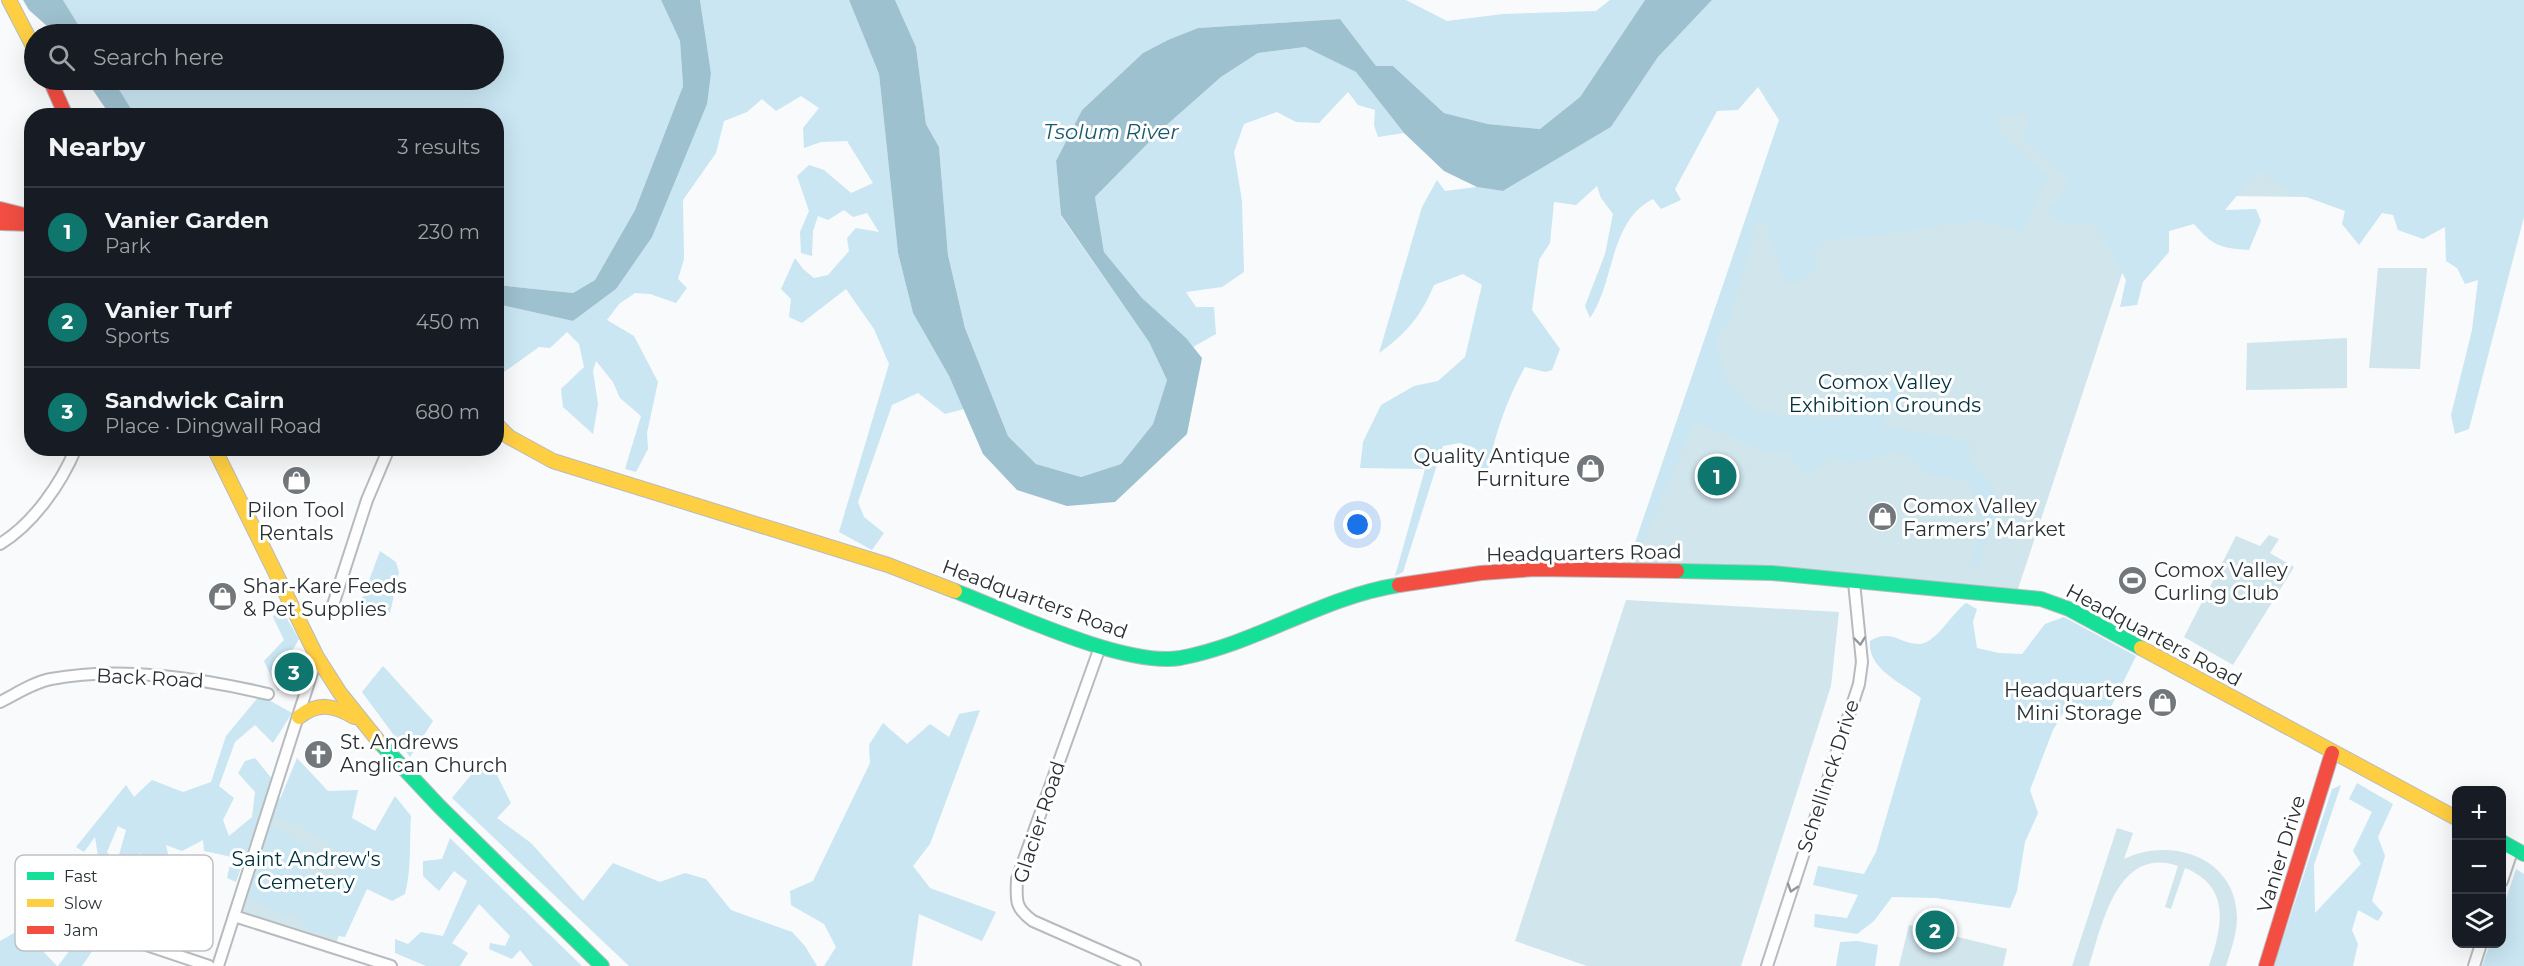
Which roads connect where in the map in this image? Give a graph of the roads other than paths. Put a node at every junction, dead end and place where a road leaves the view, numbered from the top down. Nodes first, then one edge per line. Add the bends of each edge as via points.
1 (9, 0) edge
2 (24, 29) edge
3 (54, 90) edge
4 (62, 108) edge
5 (0, 209) edge
6 (24, 216) edge
7 (6, 224) edge
8 (24, 224) edge
9 (24, 228) edge
10 (504, 432) edge
11 (72, 456) edge
12 (218, 456) edge
13 (386, 456) edge
14 (0, 544) edge
15 (1854, 582) junction
16 (332, 608) dead end
17 (1100, 647) junction
18 (316, 657) junction
19 (267, 694) dead end
20 (0, 702) edge
21 (299, 717) junction
22 (361, 721) junction
23 (2332, 753) junction
24 (2452, 815) edge
25 (2513, 848) edge
26 (2506, 869) edge
27 (234, 916) junction
28 (2480, 948) edge
29 (164, 951) edge
30 (208, 966) edge
31 (218, 966) edge
32 (391, 966) edge
33 (602, 966) edge
34 (1135, 966) edge
35 (1767, 966) edge
36 (2266, 966) edge
37 (2474, 966) edge

1 - 2 main road
3 - 4 main road
5 - 6 main road
7 - 8 main road
7 - 9 main road
10 - 17 main road, Headquarters Road via 553,461 888,565
11 - 14 street via 51,494 13,536
12 - 18 main road
13 - 16 street
15 - 17 main road, Headquarters Road via 1772,573 1626,569 1481,573 1375,589 1217,648 1178,658 1145,658
15 - 23 main road, Headquarters Road via 2016,595 2050,602
15 -> 35 street, Schellinck Drive via 1862,662 1859,684
17 - 34 street, Glacier Road via 1017,879 1016,897 1020,912 1033,921
18 - 21 street
18 - 22 main road
19 - 20 street, Back Road via 212,681 105,673 49,679
21 - 22 main road via 322,704 337,707
21 - 27 street
22 - 33 main road via 440,807
23 - 24 main road, Headquarters Road
23 - 36 main road, Vanier Drive
25 - 26 street
27 - 31 street
27 - 32 street
28 - 37 street
29 - 30 street

